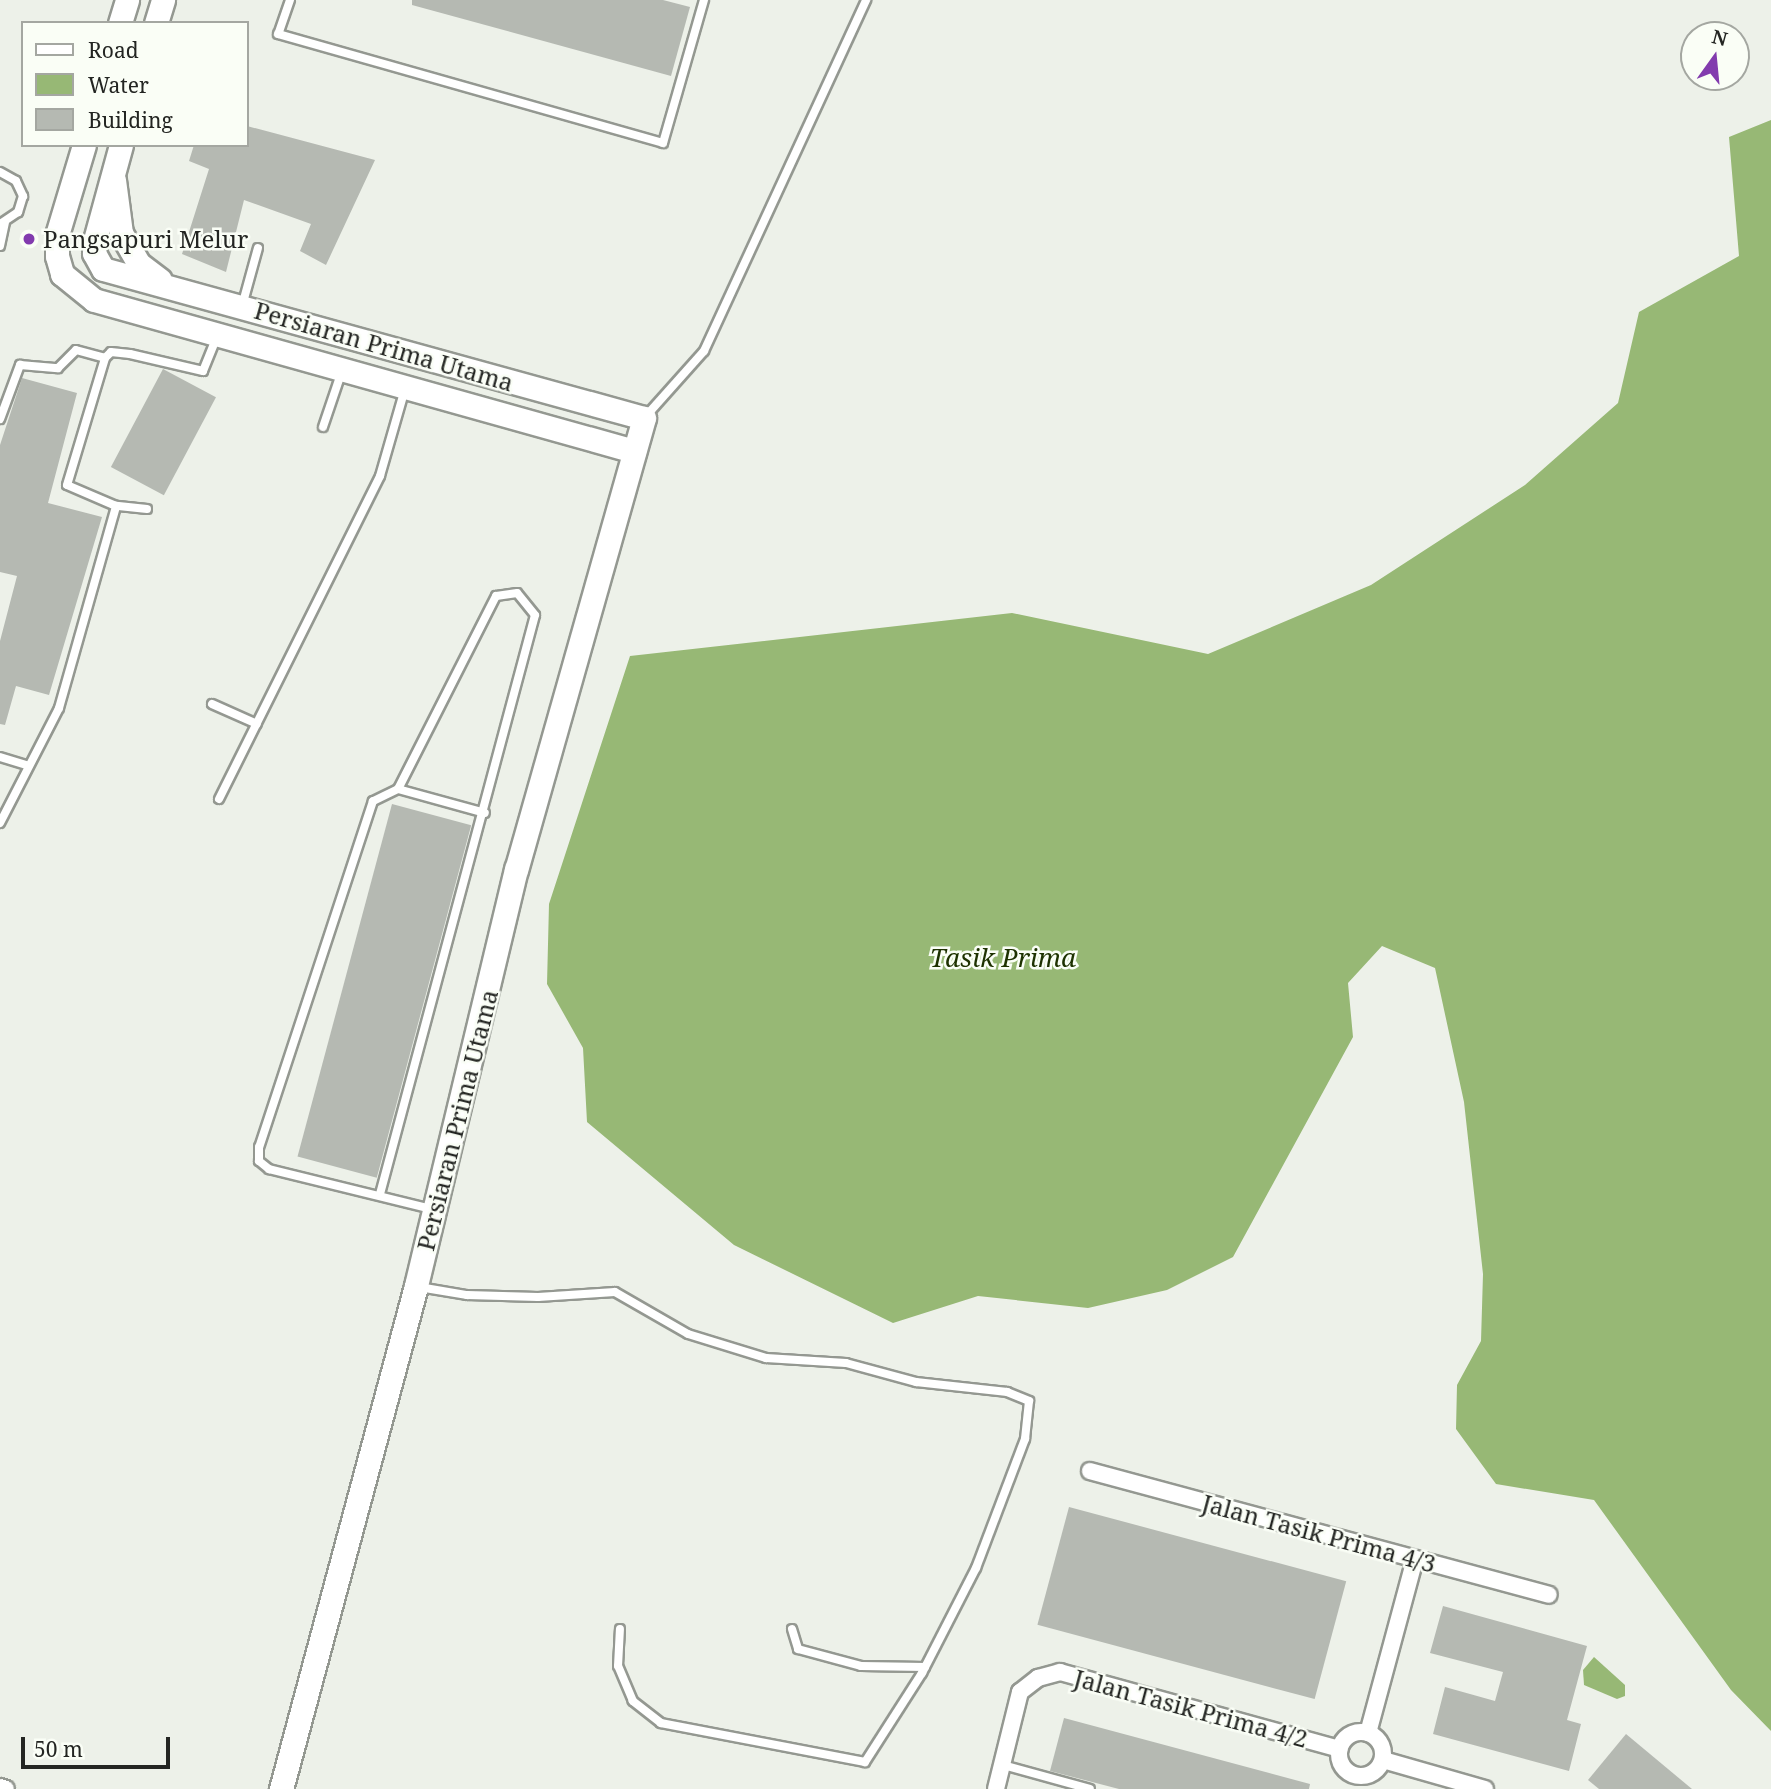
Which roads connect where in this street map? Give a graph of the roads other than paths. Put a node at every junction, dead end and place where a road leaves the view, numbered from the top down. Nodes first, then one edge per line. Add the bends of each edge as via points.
1 (127, 0) edge
2 (163, 0) edge
3 (289, 0) edge
4 (704, 0) edge
5 (866, 0) edge
6 (121, 21) edge
7 (157, 21) edge
8 (83, 147) edge
9 (120, 147) edge
10 (0, 172) edge
11 (113, 173) junction
12 (3, 223) edge
13 (0, 246) edge
14 (258, 248) dead end
15 (96, 260) junction
16 (62, 274) junction
17 (168, 286) junction
18 (234, 303) junction
19 (218, 334) junction
20 (105, 358) junction
21 (343, 368) junction
22 (406, 386) junction
23 (644, 418) junction
24 (0, 419) edge
25 (323, 427) dead end
26 (634, 451) junction
27 (116, 506) junction
28 (147, 509) dead end
29 (212, 704) dead end
30 (257, 724) junction
31 (0, 757) edge
32 (29, 766) junction
33 (398, 789) junction
34 (219, 799) dead end
35 (485, 813) junction
36 (0, 823) edge
37 (380, 1194) junction
38 (435, 1210) junction
39 (416, 1286) junction
40 (1090, 1471) dead end
41 (1415, 1559) junction
42 (1549, 1595) dead end
43 (620, 1629) dead end
44 (792, 1629) dead end
45 (925, 1667) junction
46 (1368, 1733) junction
47 (1340, 1749) junction
48 (1383, 1760) junction
49 (1003, 1765) junction
50 (1351, 1782) edge
51 (0, 1787) edge
52 (6, 1789) edge
53 (281, 1789) edge
54 (996, 1789) edge
55 (1090, 1789) edge
56 (1485, 1789) edge

1 - 6 main road
2 - 7 main road
3 - 4 lane via 278,34 663,142
5 - 23 lane via 704,351
8 - 16 main road via 57,235
9 - 11 main road
10 - 12 lane via 16,181 23,196 18,212
11 - 15 main road via 95,240
11 - 17 main road via 121,233 139,264
12 - 13 lane
14 - 18 lane
15 - 16 main road
15 - 17 main road, Persiaran Prima Utama via 112,272
16 - 19 main road, Persiaran Prima Utama via 94,300
17 - 18 main road, Persiaran Prima Utama
18 - 19 main road
18 - 23 main road, Persiaran Prima Utama
19 - 20 lane via 203,371 130,354 111,352
19 - 21 main road, Persiaran Prima Utama
20 - 24 lane via 76,350 58,368 20,365
20 - 27 lane via 67,485
21 - 22 main road, Persiaran Prima Utama
21 - 25 lane
22 - 26 main road, Persiaran Prima Utama
22 - 30 lane via 380,476
23 - 26 main road, Persiaran Prima Utama
26 - 38 main road, Persiaran Prima Utama via 516,870
27 - 28 lane
27 - 32 lane via 59,708
29 - 30 lane
30 - 34 lane
31 - 32 lane
32 - 36 lane
33 - 35 lane
33 - 35 lane via 496,596 517,593 535,615
33 - 37 lane via 373,801 259,1147 259,1161 269,1169 371,1197
35 - 37 lane
37 - 38 lane
38 - 39 main road, Persiaran Prima Utama
39 - 45 lane via 538,1297 615,1292 688,1334 766,1357 846,1363 916,1382 1007,1392 1029,1401 1025,1439 976,1569
39 - 53 main road, Persiaran Prima Utama
40 - 41 street, Jalan Tasik Prima 4/3
41 - 42 street, Jalan Tasik Prima 4/3
41 - 46 street
43 - 45 lane via 618,1666 633,1701 661,1723 848,1761 865,1762
44 - 45 lane via 798,1649 861,1666
46 - 47 street via 1354,1734
46 - 48 street via 1379,1741
47 - 49 street, Jalan Tasik Prima 4/2 via 1060,1672 1038,1678 1020,1692
47 - 50 street
48 - 50 street via 1368,1776
48 - 56 street
49 - 54 street, Jalan Tasik Prima 4/2
49 - 55 lane
51 - 52 street

